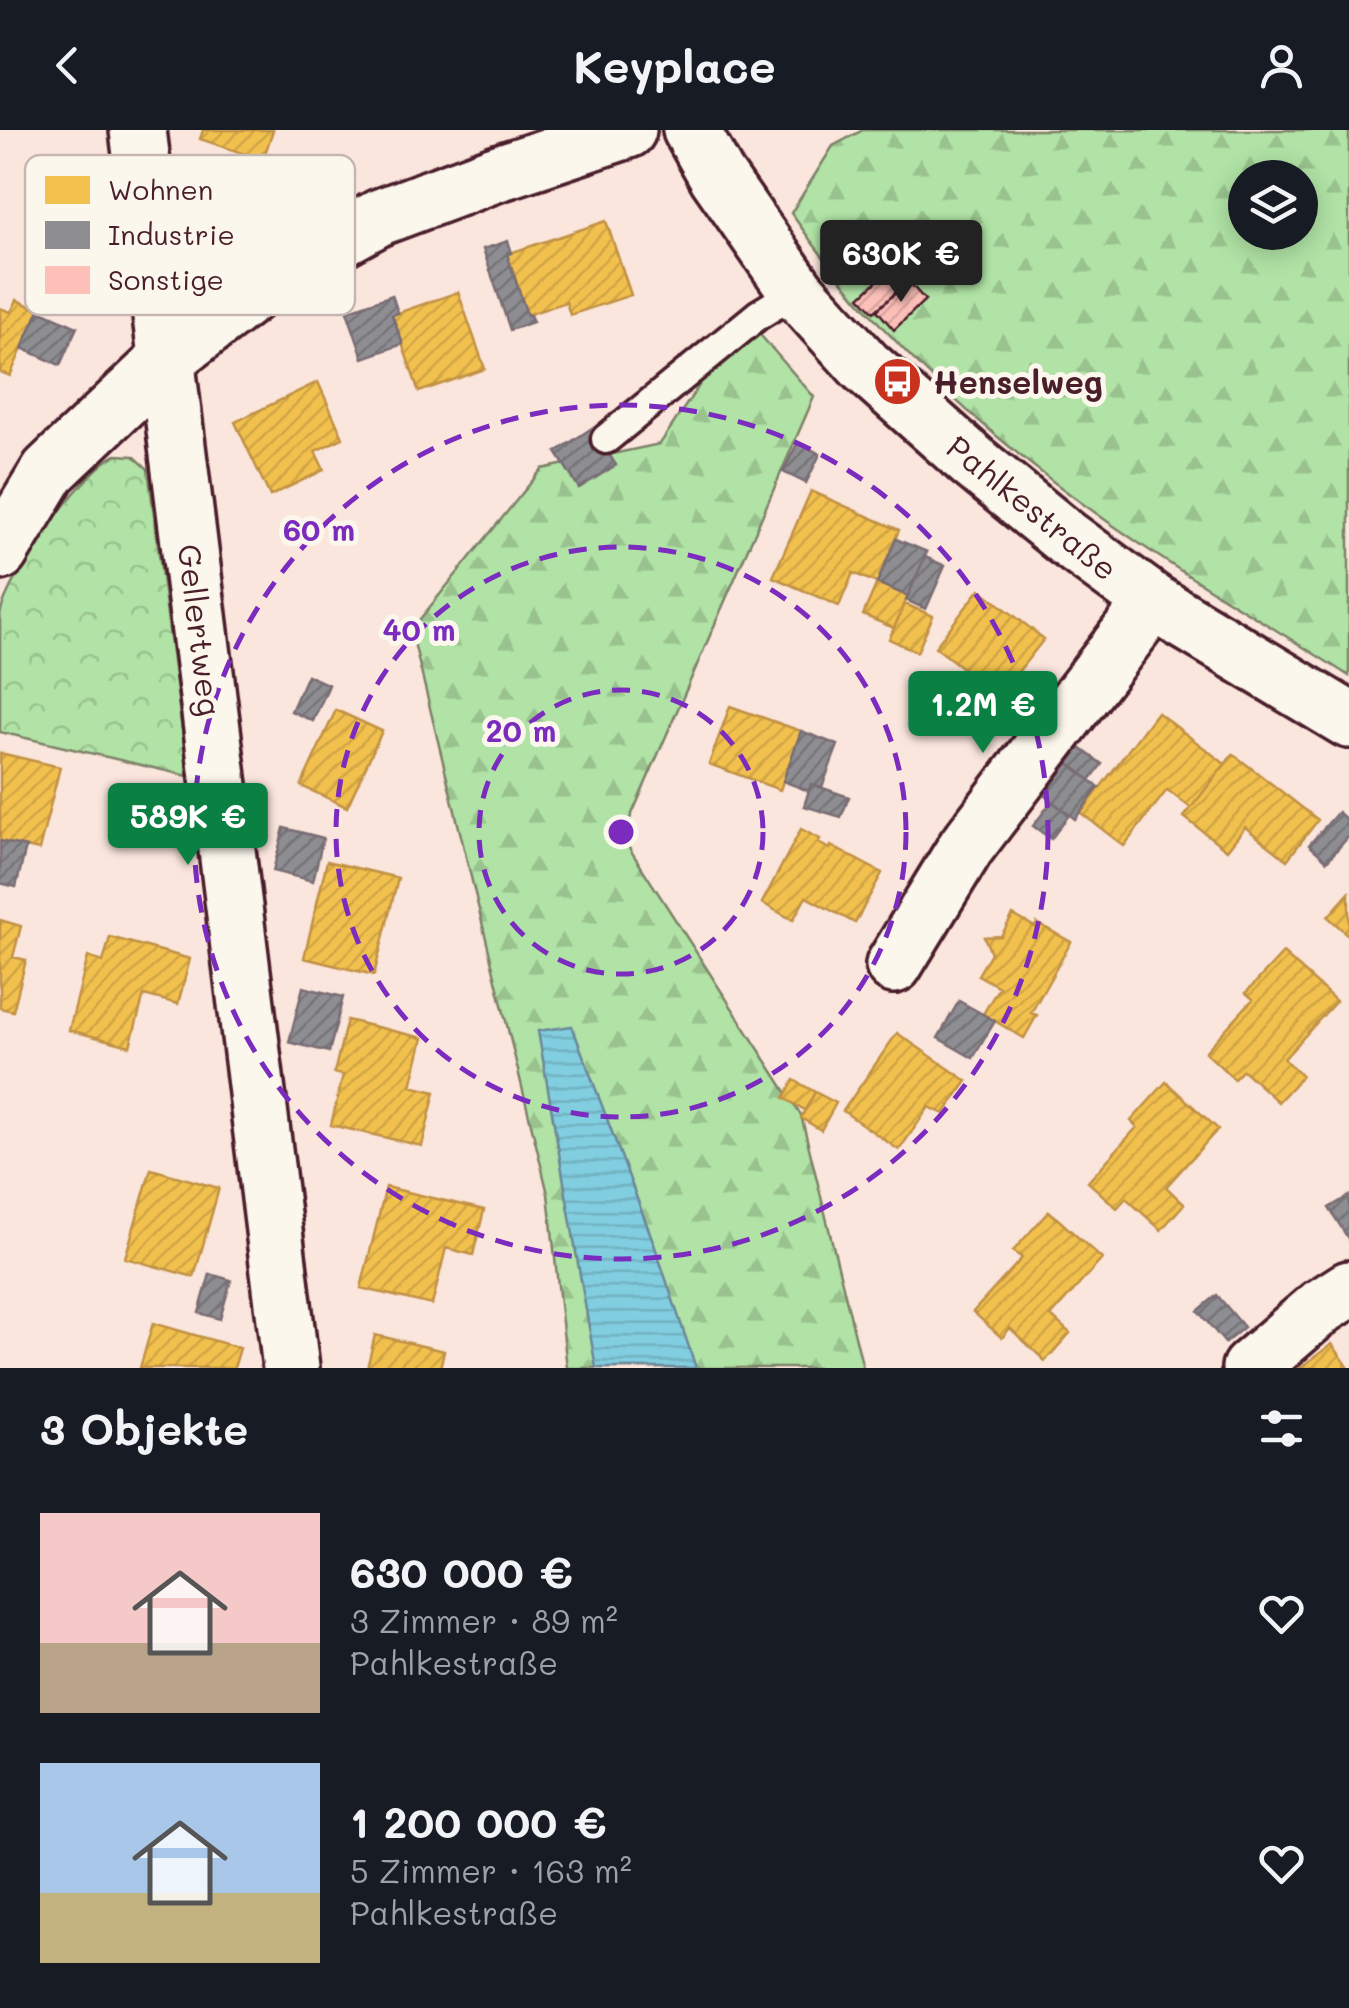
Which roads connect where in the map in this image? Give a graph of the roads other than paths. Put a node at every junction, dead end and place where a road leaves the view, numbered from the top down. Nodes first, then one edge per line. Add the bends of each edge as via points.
1 (138, 130) edge
2 (628, 130) edge
3 (691, 130) edge
4 (141, 155) edge
5 (355, 231) edge
6 (797, 291) junction
7 (161, 315) edge
8 (224, 315) edge
9 (167, 360) junction
10 (606, 439) dead end
11 (0, 552) edge
12 (1153, 602) junction
13 (1349, 720) edge
14 (894, 965) dead end
15 (1349, 1289) edge
16 (291, 1368) edge
17 (1250, 1368) edge

1 - 4 street, Gellertweg
2 - 5 street
3 - 6 street, Pahlkestraße
6 - 10 lane
6 - 12 street, Pahlkestraße via 865,366 972,462
7 - 9 street, Gellertweg
8 - 9 street
9 - 11 street via 49,472
9 - 16 street, Gellertweg
12 - 13 street, Pahlkestraße
12 - 14 street via 966,847
15 - 17 street

